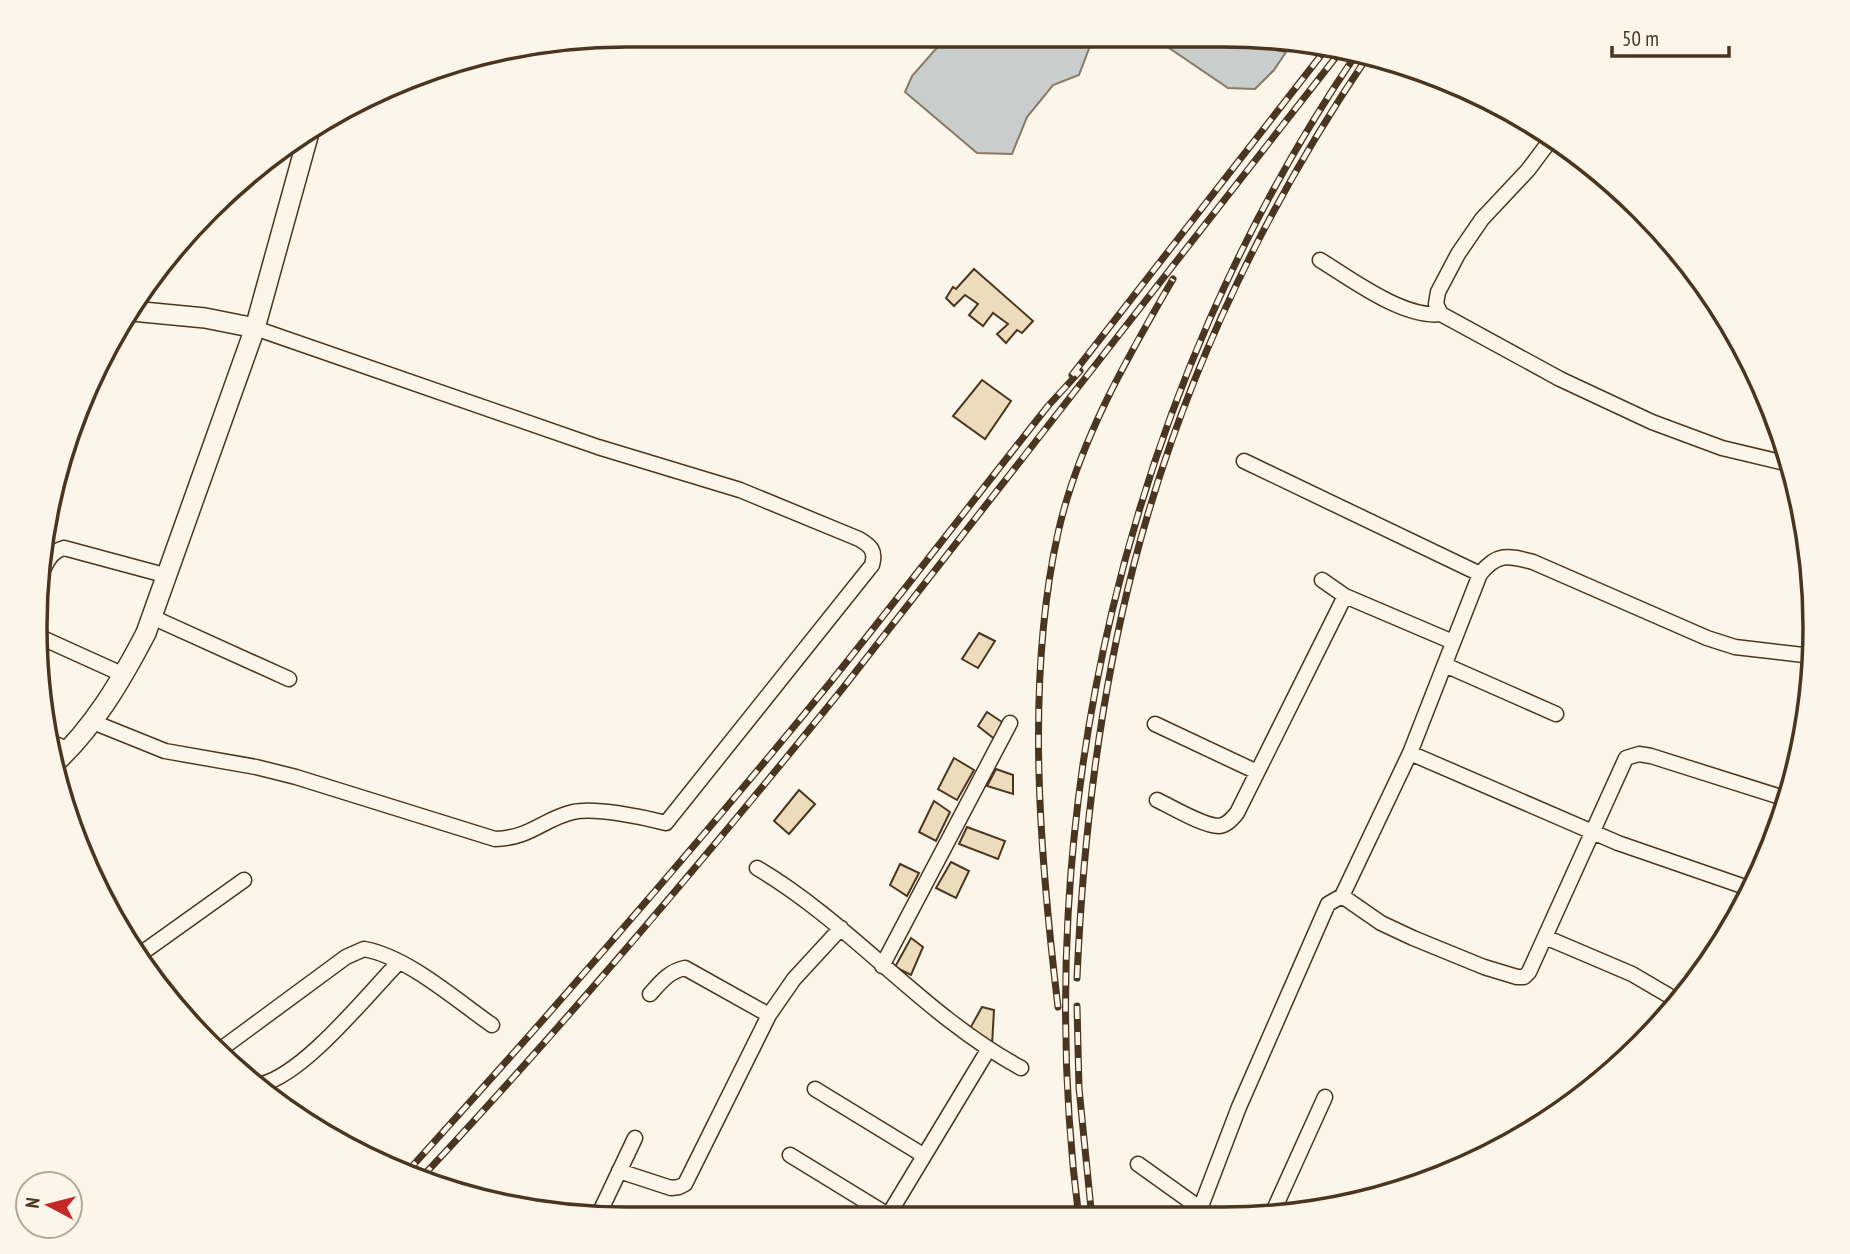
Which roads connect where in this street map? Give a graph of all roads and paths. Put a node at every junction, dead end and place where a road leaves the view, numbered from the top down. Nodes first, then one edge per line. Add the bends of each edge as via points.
1 (306, 145) edge
2 (1546, 146) edge
3 (1320, 260) dead end
4 (141, 312) edge
5 (1441, 314) junction
6 (255, 328) junction
7 (1244, 461) dead end
8 (1778, 461) edge
9 (52, 554) edge
10 (1479, 574) junction
11 (168, 576) junction
12 (1322, 580) dead end
13 (1346, 596) junction
14 (152, 617) junction
15 (47, 640) edge
16 (1453, 642) junction
17 (1802, 655) edge
18 (1445, 665) junction
19 (124, 676) junction
20 (289, 678) dead end
21 (1556, 714) dead end
22 (93, 722) junction
23 (1010, 723) dead end
24 (1155, 724) dead end
25 (1410, 753) junction
26 (62, 757) edge
27 (1257, 772) junction
28 (1777, 796) edge
29 (1157, 800) dead end
30 (1594, 833) junction
31 (757, 868) dead end
32 (244, 880) dead end
33 (1742, 886) edge
34 (1342, 896) junction
35 (841, 928) junction
36 (1545, 937) junction
37 (146, 951) edge
38 (398, 962) junction
39 (882, 966) junction
40 (650, 994) dead end
41 (1670, 996) edge
42 (769, 1015) junction
43 (492, 1025) dead end
44 (226, 1045) edge
45 (988, 1050) junction
46 (1021, 1068) dead end
47 (268, 1082) edge
48 (814, 1089) dead end
49 (1325, 1097) dead end
50 (635, 1138) dead end
51 (790, 1155) dead end
52 (923, 1155) junction
53 (1138, 1164) dead end
54 (620, 1171) junction
55 (1276, 1204) edge
56 (603, 1206) edge
57 (871, 1207) edge
58 (893, 1207) edge
59 (1197, 1207) edge
60 (1201, 1207) edge

1 - 6 main road
2 - 5 street via 1482,219 1458,254 1438,292 1436,304
3 - 5 street via 1410,310
4 - 6 main road via 205,317
5 - 8 street via 1560,379 1663,427
6 - 11 main road
6 - 22 street via 766,500 868,544 873,550 872,565 666,823 574,812 525,835 495,839 287,774 165,751
7 - 10 street
9 - 11 street via 64,548
10 - 16 street
10 - 17 street via 1496,558 1516,557 1707,638 1735,647
11 - 14 main road
12 - 13 street
13 - 16 street
13 - 27 street
14 - 19 main road
14 - 20 street
15 - 19 street
16 - 18 street
18 - 21 street
18 - 25 street
19 - 22 main road
22 - 26 main road
23 - 39 street
24 - 27 street
25 - 30 street
25 - 34 street
27 - 29 street via 1237,813 1219,825
28 - 30 street via 1651,756 1632,755 1623,764
30 - 33 street
30 - 36 street
31 - 35 street
32 - 37 street
34 - 36 street via 1396,930 1517,977 1529,972
34 - 60 street via 1328,904
35 - 39 street
35 - 42 street via 794,979
36 - 41 street via 1632,974
38 - 43 street
38 - 44 street via 374,951 355,952
38 - 47 street via 314,1050
39 - 45 street
40 - 42 street via 665,978 685,968
42 - 54 street via 685,1184 671,1188
45 - 46 street
45 - 52 street
48 - 52 street
49 - 55 street
50 - 54 street
51 - 57 street
52 - 58 street
53 - 59 street
54 - 56 street

